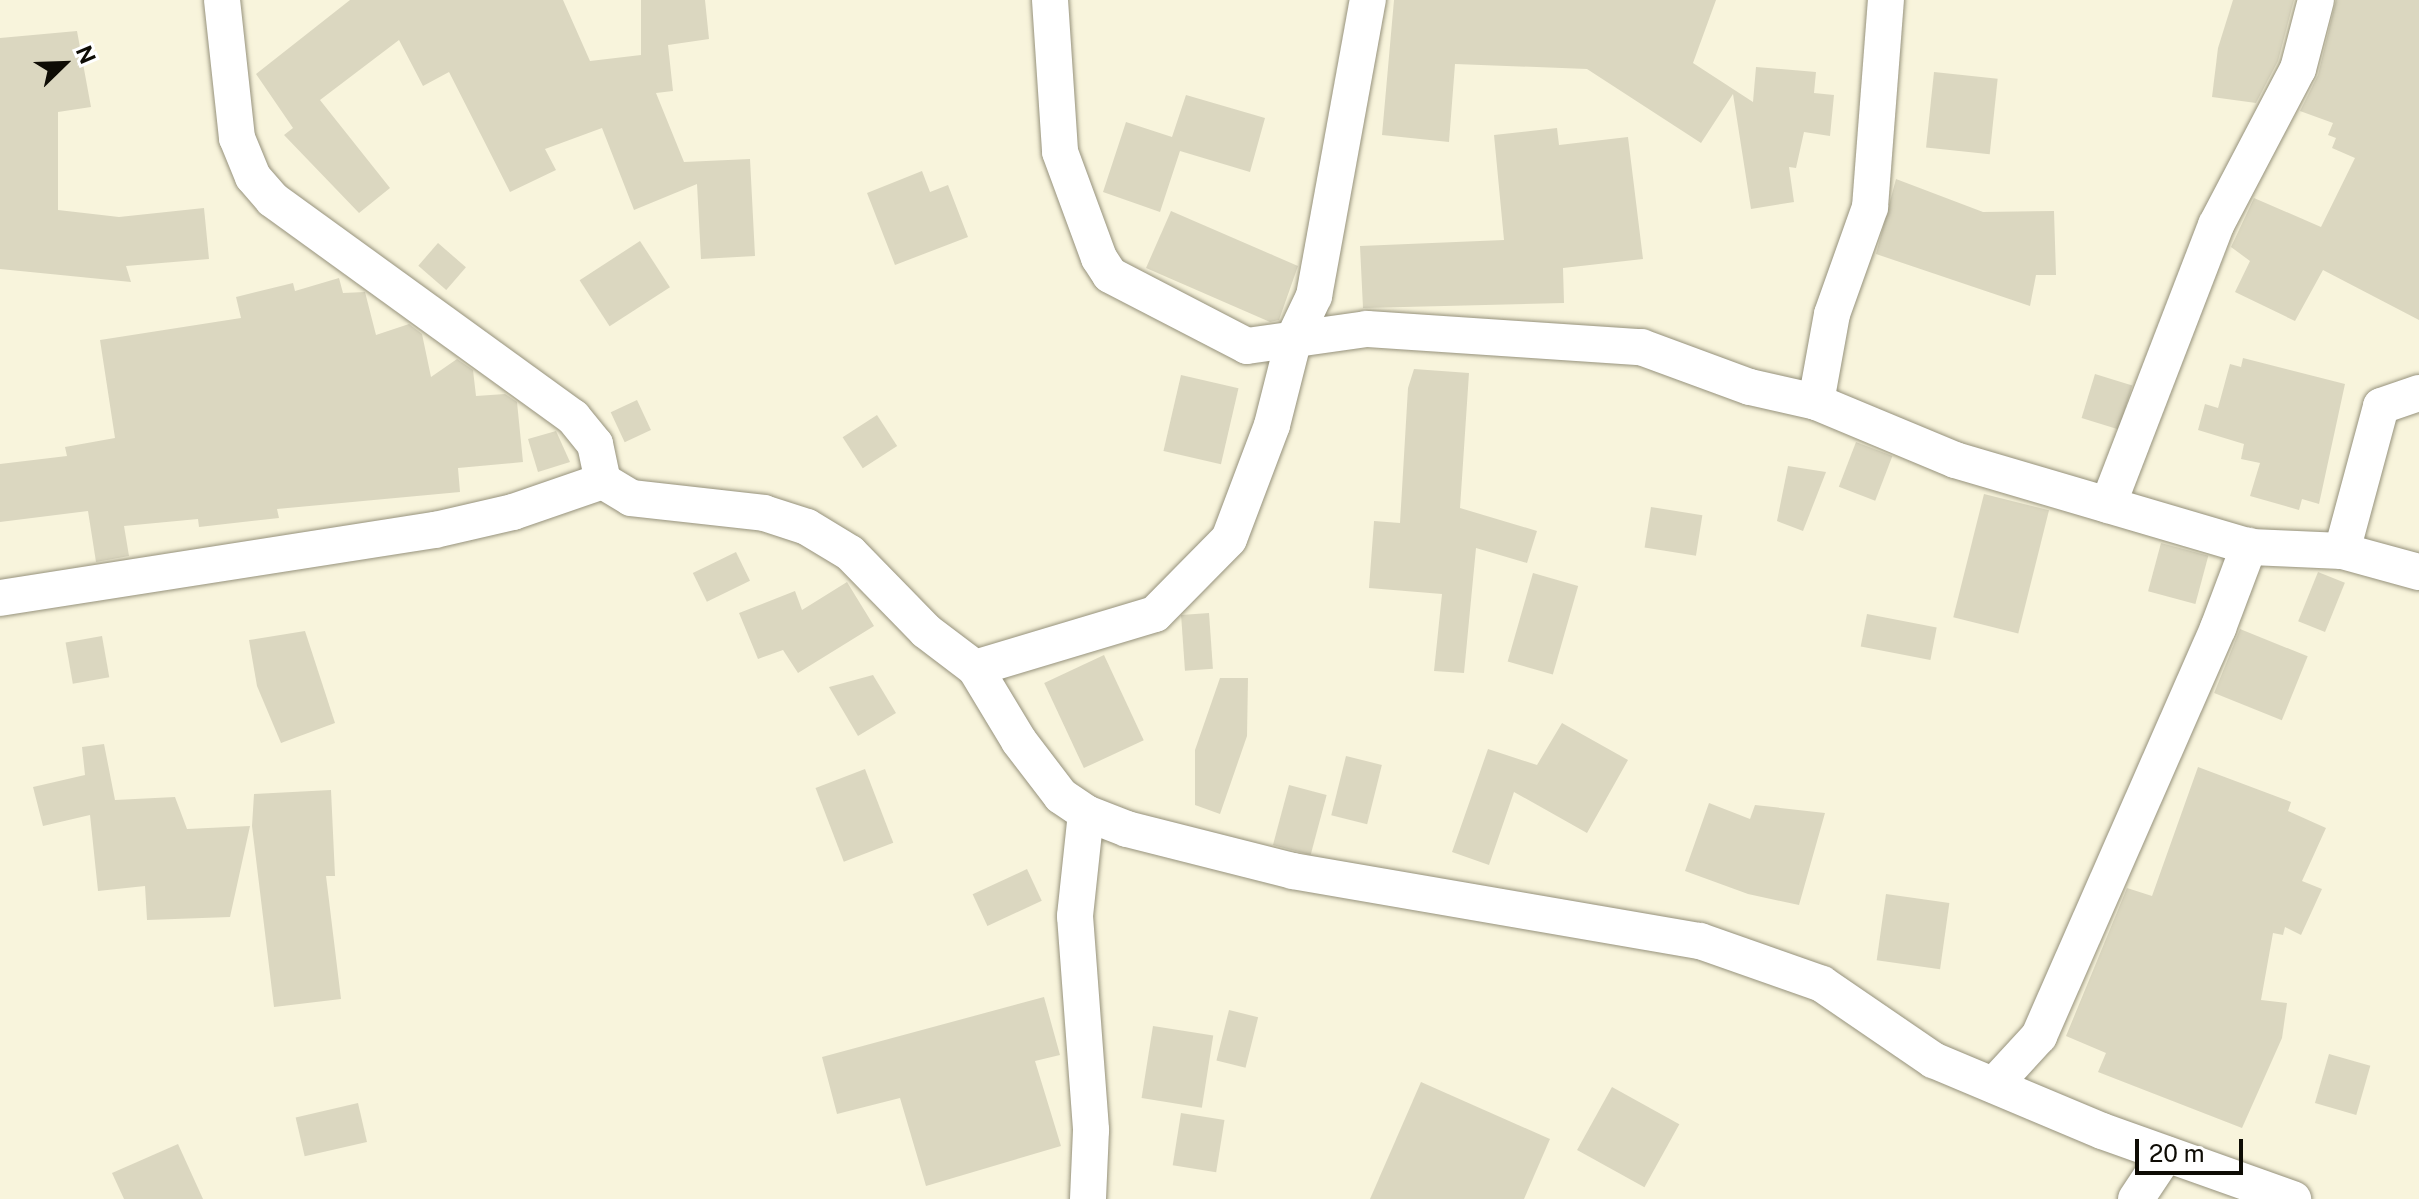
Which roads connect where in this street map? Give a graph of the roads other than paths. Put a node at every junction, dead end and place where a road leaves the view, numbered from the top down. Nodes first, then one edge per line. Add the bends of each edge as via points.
1 (222, 0) edge
2 (1050, 0) edge
3 (1368, 0) edge
4 (1886, 0) edge
5 (2316, 0) edge
6 (1294, 338) junction
7 (2419, 393) edge
8 (1816, 402) junction
9 (603, 481) junction
10 (2108, 505) junction
11 (2249, 546) junction
12 (2342, 551) junction
13 (2419, 572) edge
14 (0, 598) edge
15 (975, 668) junction
16 (1086, 813) junction
17 (1994, 1085) junction
18 (2166, 1154) junction
19 (2289, 1198) edge
20 (1088, 1199) edge
21 (2136, 1199) edge

1 - 9 street via 237,138 253,177 273,200 573,417 595,444
2 - 6 street via 1060,152 1072,195 1110,275 1247,346
3 - 6 street via 1314,296
4 - 8 street via 1870,207 1832,314
5 - 10 street via 2298,69 2216,225
6 - 8 street via 1367,329 1641,347 1750,387
6 - 15 street via 1272,425 1229,539 1155,614
7 - 12 street via 2381,406
8 - 10 street via 1955,460
9 - 14 street via 513,512 435,530
9 - 15 street via 631,498 764,513 807,527 850,553 926,631
10 - 11 street
11 - 12 street
11 - 17 street via 2039,1036
12 - 13 street
15 - 16 street via 1019,741 1061,796
16 - 17 street via 1127,829 1293,871 1700,941 1822,984 1933,1060
16 - 20 street via 1075,916 1091,1130
17 - 18 street
18 - 19 street
18 - 21 street

